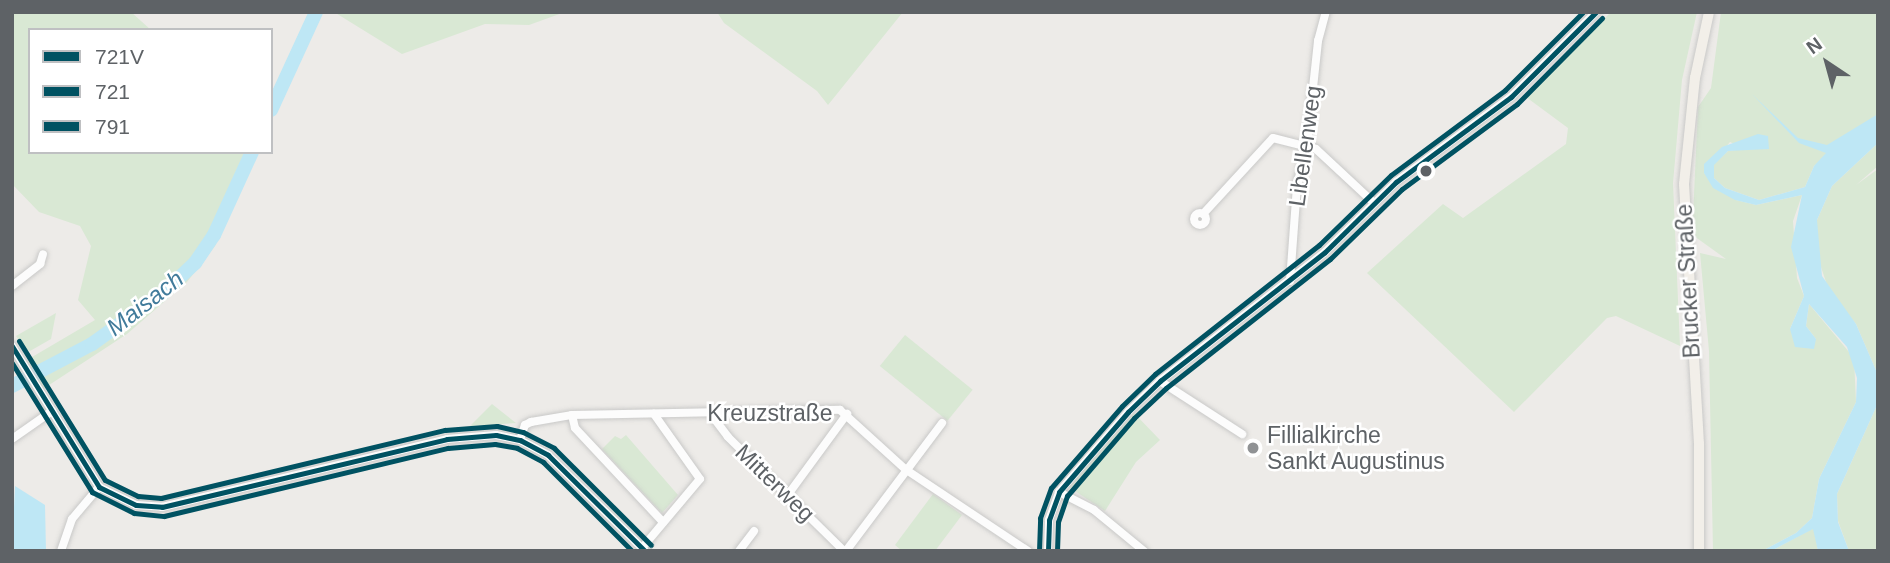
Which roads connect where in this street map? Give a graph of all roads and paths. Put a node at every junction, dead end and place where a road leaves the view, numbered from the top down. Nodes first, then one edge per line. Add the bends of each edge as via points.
1 (1326, 12) edge
2 (1596, 12) edge
3 (1709, 12) edge
4 (1307, 144) junction
5 (1373, 202) junction
6 (1203, 214) dead end
7 (43, 254) dead end
8 (1290, 281) junction
9 (12, 286) edge
10 (12, 346) edge
11 (1160, 381) junction
12 (710, 413) junction
13 (54, 414) junction
14 (654, 414) junction
15 (847, 414) junction
16 (572, 415) junction
17 (942, 423) dead end
18 (1242, 434) dead end
19 (12, 439) edge
20 (520, 440) junction
21 (905, 468) junction
22 (99, 487) junction
23 (1059, 492) junction
24 (787, 496) junction
25 (663, 522) junction
26 (754, 531) dead end
27 (643, 549) edge
28 (61, 551) edge
29 (739, 551) edge
30 (845, 551) edge
31 (1028, 551) edge
32 (1048, 551) edge
33 (1144, 551) edge
34 (1699, 551) edge

1 - 4 street, Libellenweg via 1318,41
2 - 5 street via 1511,97
3 - 34 main road, Brucker Straße via 1695,78 1684,184 1699,444
4 - 5 street
4 - 6 street via 1273,138
4 - 8 street, Libellenweg via 1297,186
5 - 8 street
7 - 9 street via 40,264
8 - 11 street
10 - 13 street
11 - 18 street
11 - 23 street via 1096,445
12 - 14 street, Kreuzstraße
12 - 15 street, Kreuzstraße via 841,410
12 - 24 street, Mitterweg
13 - 19 street
13 - 22 street
14 - 16 street, Kreuzstraße
14 - 25 street via 700,479
15 - 21 street, Kreuzstraße
15 - 24 street
16 - 20 street, Kreuzstraße via 531,422 525,425
16 - 25 street via 575,428
17 - 21 street
20 - 22 street via 462,436 162,507 136,505
20 - 27 street via 560,465
21 - 30 street
21 - 31 street, Kreuzstraße
22 - 28 street via 72,519
23 - 32 street via 1049,520
23 - 33 street via 1094,510
24 - 30 street, Mitterweg
25 - 27 street
26 - 29 street

